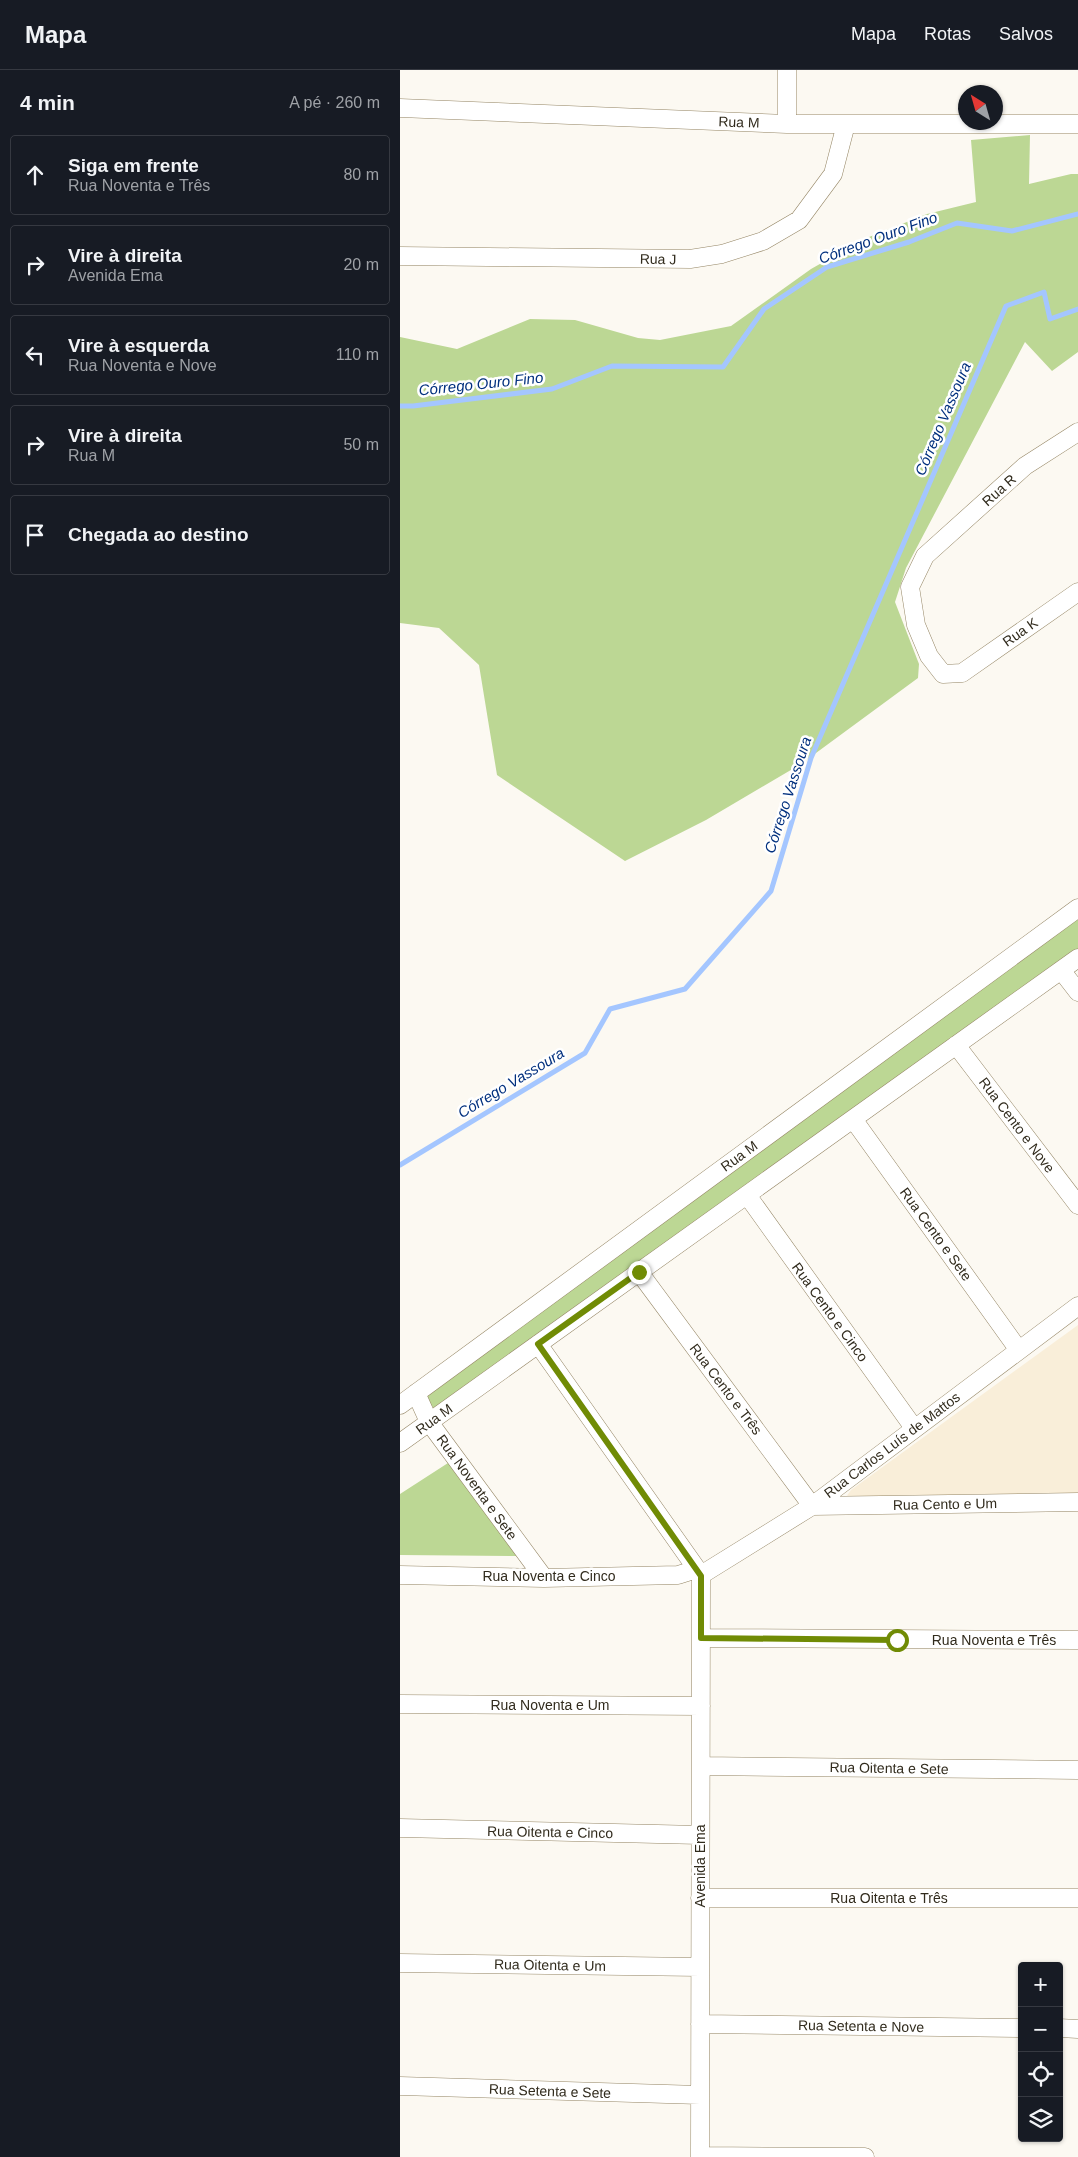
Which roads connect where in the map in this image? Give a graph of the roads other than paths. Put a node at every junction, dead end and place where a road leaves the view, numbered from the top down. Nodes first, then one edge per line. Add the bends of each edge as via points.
1 (787, 70) edge
2 (400, 108) edge
3 (787, 124) junction
4 (846, 124) junction
5 (1078, 124) edge
6 (400, 256) edge
7 (1078, 432) edge
8 (1078, 592) edge
9 (962, 673) joint
10 (1078, 908) edge
11 (1078, 958) edge
12 (1061, 970) junction
13 (1078, 992) edge
14 (956, 1045) junction
15 (853, 1119) junction
16 (747, 1195) junction
17 (1078, 1205) edge
18 (639, 1272) junction
19 (1078, 1306) edge
20 (538, 1344) junction
21 (1018, 1349) junction
22 (416, 1393) junction
23 (400, 1405) edge
24 (430, 1422) junction
25 (914, 1428) junction
26 (400, 1443) edge
27 (1078, 1502) edge
28 (812, 1506) junction
29 (699, 1572) junction
30 (400, 1575) edge
31 (544, 1578) junction
32 (701, 1638) junction
33 (1078, 1640) edge
34 (400, 1704) edge
35 (701, 1706) junction
36 (701, 1766) junction
37 (1078, 1770) edge
38 (400, 1828) edge
39 (700, 1835) junction
40 (700, 1898) junction
41 (1078, 1898) edge
42 (400, 1963) edge
43 (700, 1967) junction
44 (700, 2024) junction
45 (1018, 2028) edge
46 (1063, 2028) edge
47 (1078, 2029) edge
48 (400, 2086) edge
49 (700, 2096) junction
50 (700, 2156) edge
51 (865, 2157) edge

1 - 3 street
2 - 3 street, Rua M
3 - 4 street, Rua M
4 - 5 street, Rua M
4 - 6 street, Rua J via 833,174 799,220 763,241 722,254 690,259
7 - 9 street, Rua R via 1025,466 925,556 910,587 916,625 929,656 943,674
8 - 9 street, Rua K
10 - 22 street, Rua M
11 - 12 street, Rua M
12 - 13 street
12 - 14 street, Rua M
14 - 15 street, Rua M
14 - 17 street, Rua Cento e Nove
15 - 16 street, Rua M
15 - 21 street, Rua Cento e Sete
16 - 18 street, Rua M
16 - 25 street, Rua Cento e Cinco
18 - 20 street, Rua M
18 - 28 street, Rua Cento e Três
19 - 21 street, Rua Carlos Luís de Mattos
20 - 24 street, Rua M
20 - 29 street
21 - 25 street, Rua Carlos Luís de Mattos
22 - 23 street, Rua M
22 - 24 street, Rua Noventa e Sete
24 - 26 street, Rua M
24 - 31 street, Rua Noventa e Sete
25 - 28 street, Rua Carlos Luís de Mattos
27 - 28 street, Rua Cento e Um
28 - 29 street, Rua Carlos Luís de Mattos
29 - 31 street, Rua Noventa e Cinco
29 - 32 street, Avenida Ema
30 - 31 street, Rua Noventa e Cinco
32 - 33 street, Rua Noventa e Três
32 - 35 street, Avenida Ema
34 - 35 street, Rua Noventa e Um
35 - 36 street, Avenida Ema
36 - 37 street, Rua Oitenta e Sete
36 - 39 street, Avenida Ema
38 - 39 street, Rua Oitenta e Cinco
39 - 40 street, Avenida Ema
40 - 41 street, Rua Oitenta e Três
40 - 43 street, Avenida Ema
42 - 43 street, Rua Oitenta e Um
43 - 44 street, Avenida Ema
44 - 45 street, Rua Setenta e Nove
44 - 49 street, Avenida Ema
46 - 47 street
48 - 49 street, Rua Setenta e Sete
49 - 50 street, Avenida Ema
50 - 51 street

